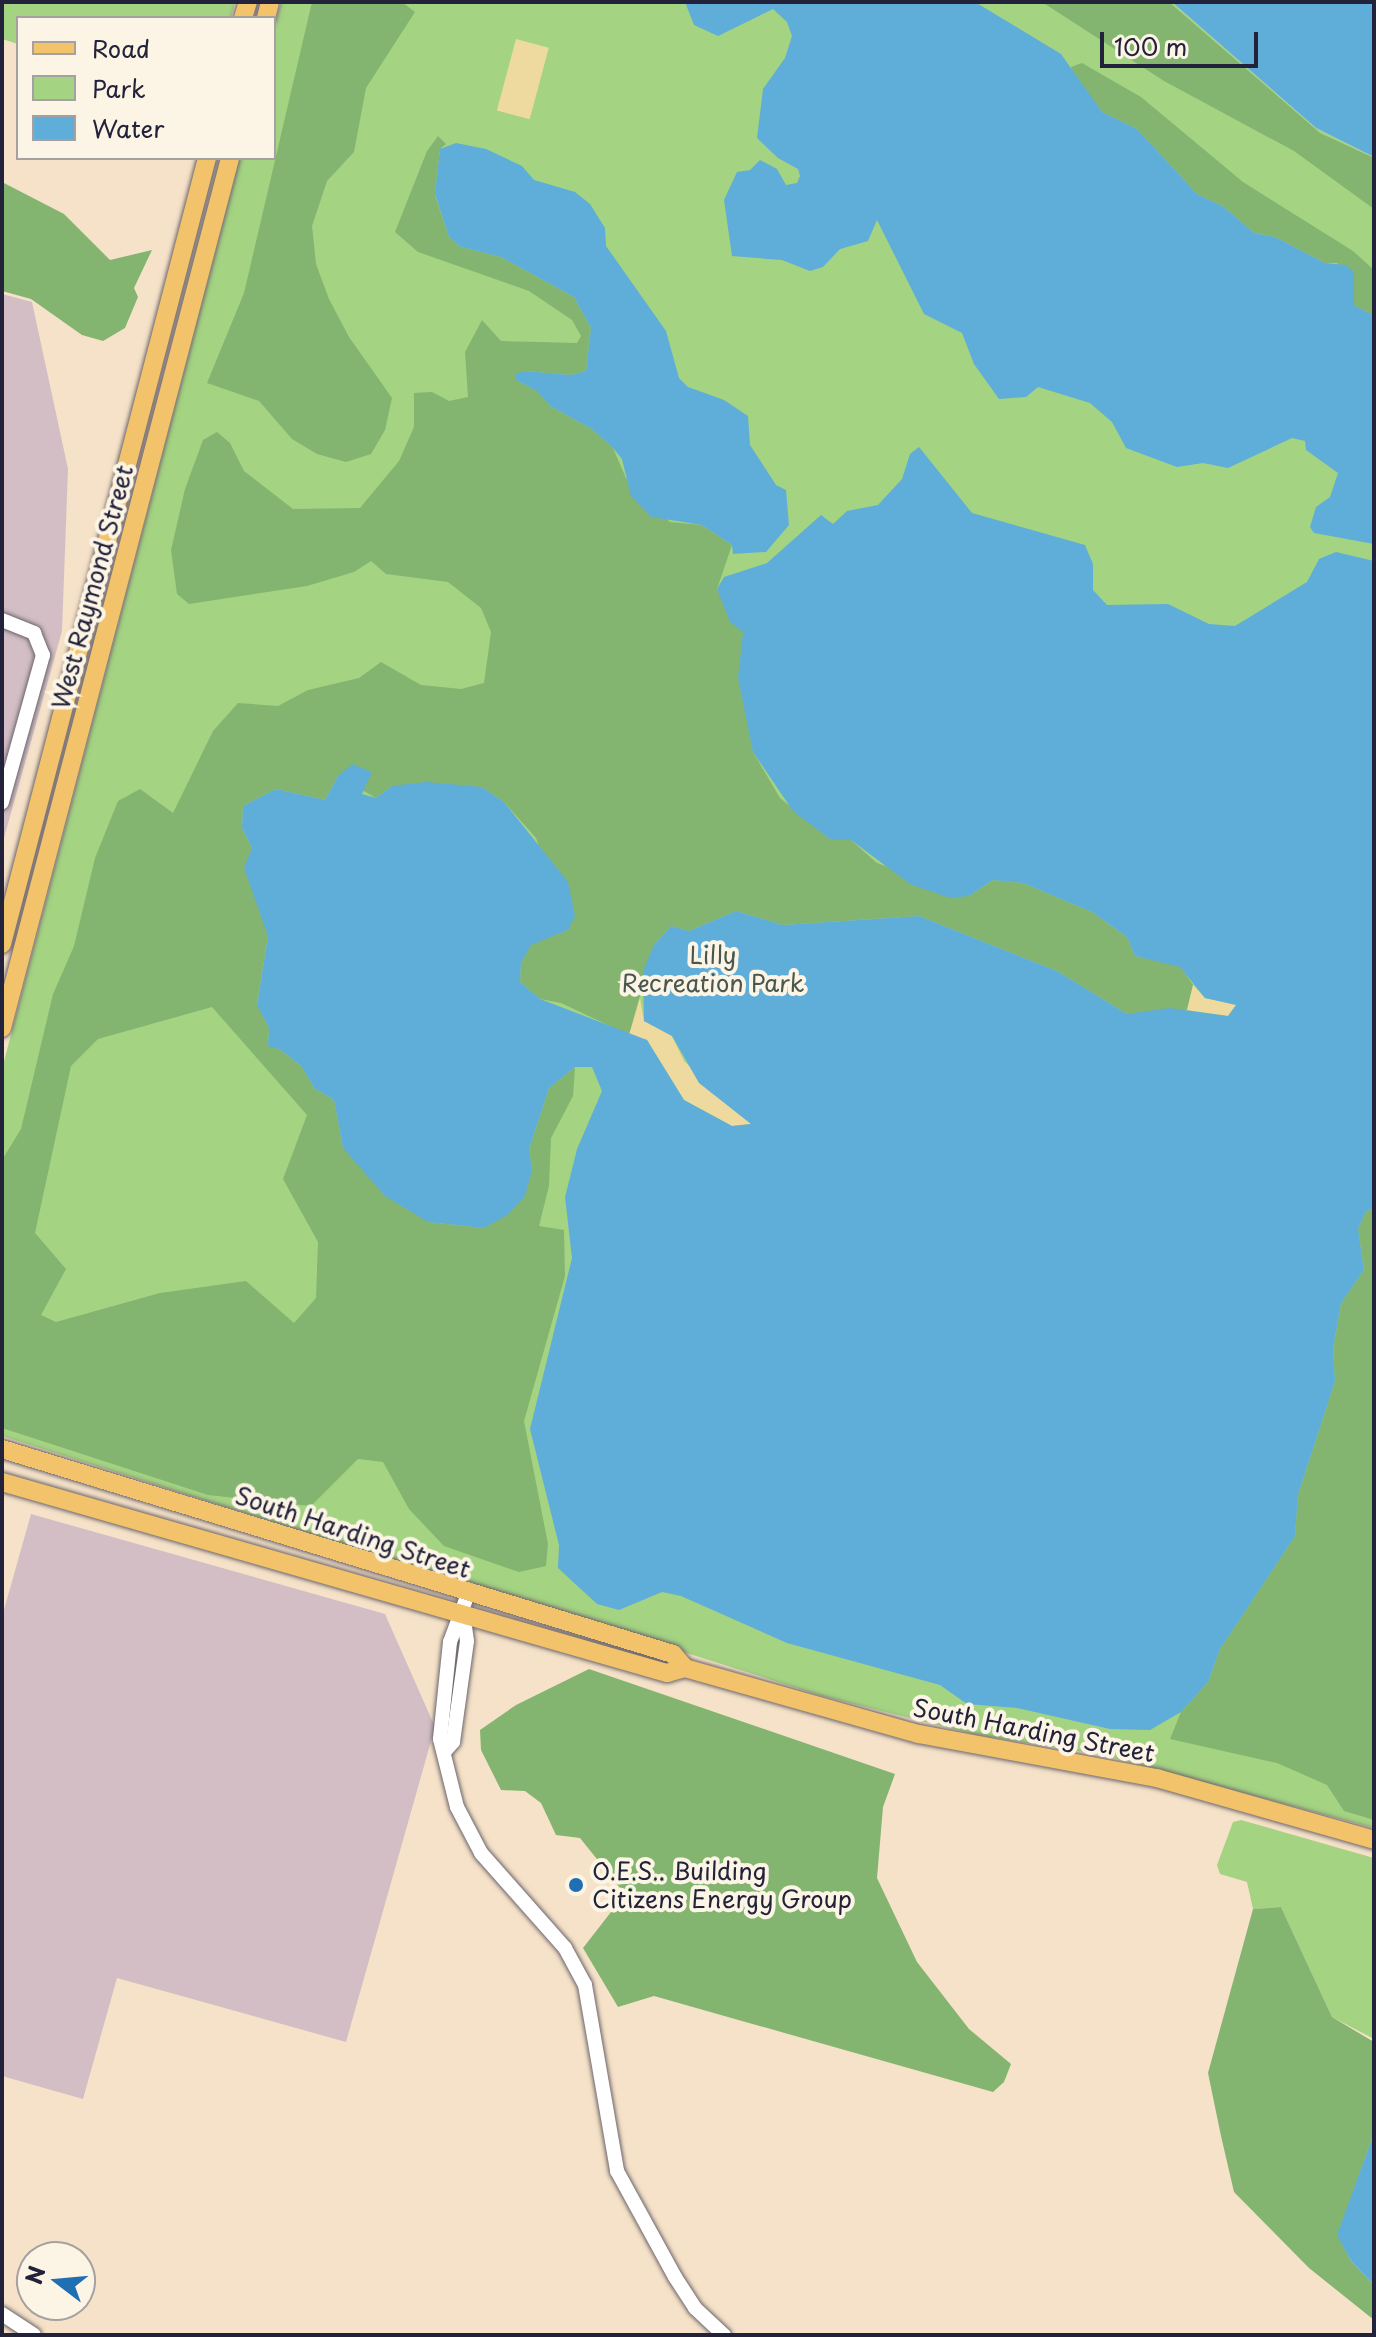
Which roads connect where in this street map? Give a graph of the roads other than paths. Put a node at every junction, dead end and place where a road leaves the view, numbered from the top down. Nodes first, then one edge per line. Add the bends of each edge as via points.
1 (206, 160) edge
2 (229, 160) edge
3 (2, 620) edge
4 (69, 687) junction
5 (90, 691) junction
6 (2, 802) edge
7 (2, 944) edge
8 (2, 1028) edge
9 (2, 1449) edge
10 (2, 1482) edge
11 (158, 1497) junction
12 (147, 1522) junction
13 (468, 1594) junction
14 (463, 1613) junction
15 (685, 1668) junction
16 (1374, 1840) edge
17 (2, 2314) edge
18 (34, 2335) edge
19 (724, 2335) edge

1 - 4 main road, West Raymond Street
2 - 5 main road, West Raymond Street
3 - 6 street via 34,633 43,655
4 - 5 main road
4 - 7 main road, West Raymond Street
5 - 8 main road, West Raymond Street
9 - 11 main road, South Harding Street
10 - 12 main road, South Harding Street
11 - 12 main road
11 - 13 main road, South Harding Street
12 - 14 main road, South Harding Street
13 - 14 street
13 - 15 main road, South Harding Street via 673,1654
14 - 15 main road, South Harding Street via 667,1673
14 - 19 street via 467,1641 453,1742 446,1750 452,1792 472,1839 565,1948 585,1985 617,2171 695,2308
15 - 16 main road, South Harding Street via 901,1729 1142,1775
17 - 18 street

